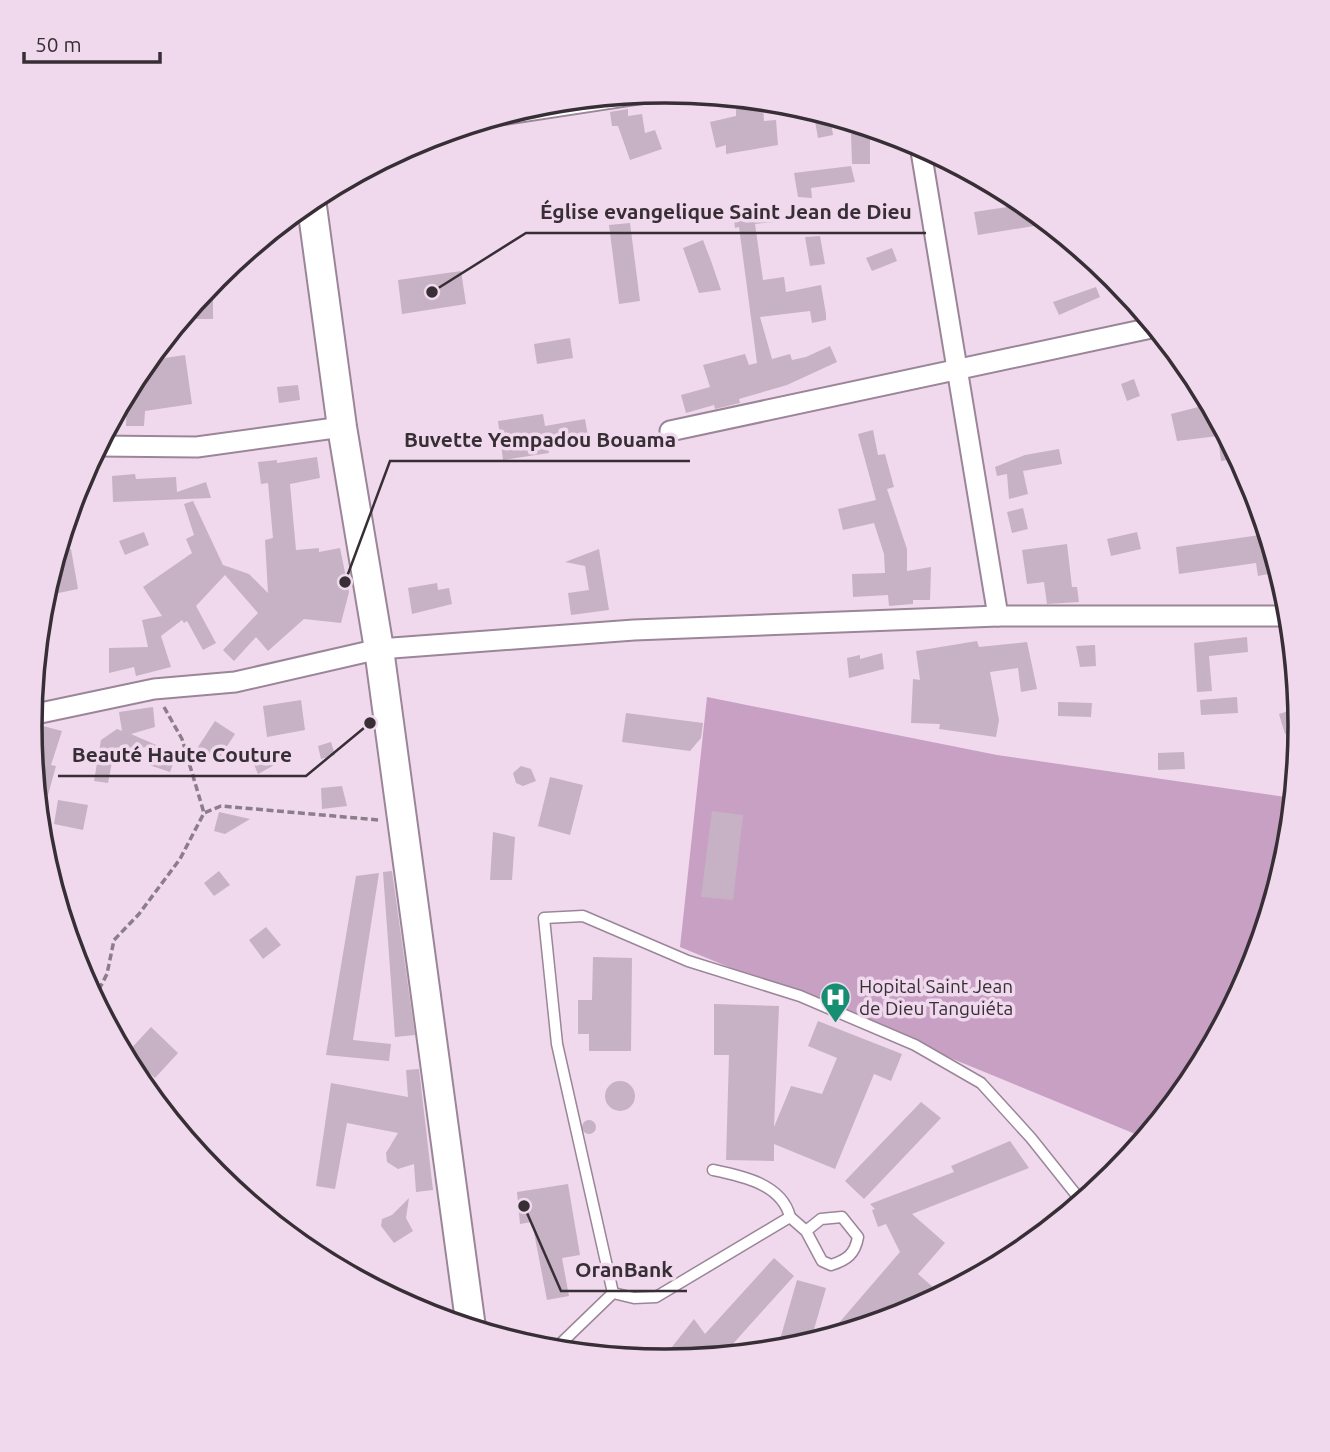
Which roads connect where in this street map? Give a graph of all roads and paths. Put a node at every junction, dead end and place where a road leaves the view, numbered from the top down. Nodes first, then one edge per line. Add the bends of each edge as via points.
1 (922, 159) edge
2 (313, 212) edge
3 (1145, 329) edge
4 (957, 368) junction
5 (342, 428) junction
6 (670, 431) dead end
7 (108, 446) edge
8 (998, 616) junction
9 (1278, 616) edge
10 (379, 649) junction
11 (154, 689) junction
12 (42, 713) edge
13 (204, 813) junction
14 (402, 821) junction
15 (100, 988) edge
16 (713, 1170) dead end
17 (1076, 1194) edge
18 (790, 1217) junction
19 (806, 1231) junction
20 (613, 1293) junction
21 (470, 1317) edge
22 (564, 1341) edge

1 - 4 street
2 - 5 main road
3 - 4 street
4 - 6 street
4 - 8 street
5 - 7 street via 197,447
5 - 10 main road
8 - 9 street
8 - 10 street via 634,630
10 - 11 street via 235,682
10 - 14 main road
11 - 12 street
11 - 13 path via 182,739
13 - 14 path via 221,806
13 - 15 path via 180,859 114,940
14 - 21 main road
16 - 18 lane via 768,1187 787,1206
17 - 20 lane via 981,1083 915,1045 800,996 688,961 583,916 544,918 557,1044
18 - 19 lane
18 - 20 lane via 656,1297
19 - 19 lane via 822,1261 831,1265 856,1248 858,1237 842,1217 821,1219
20 - 22 lane

